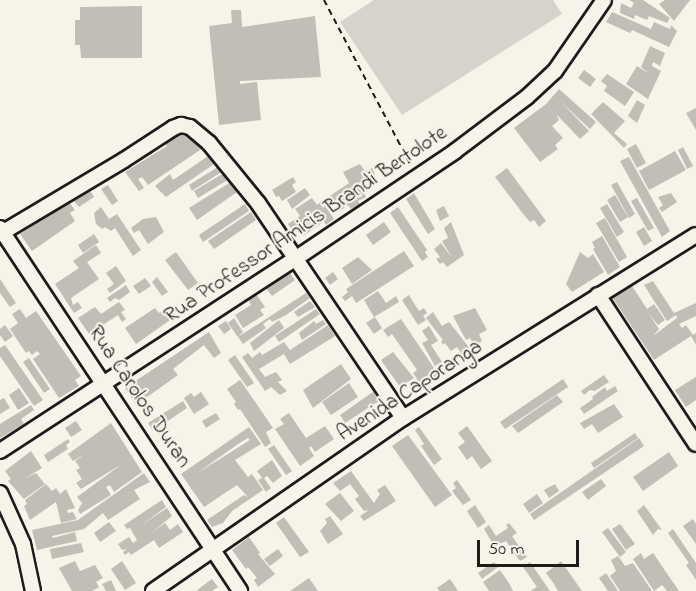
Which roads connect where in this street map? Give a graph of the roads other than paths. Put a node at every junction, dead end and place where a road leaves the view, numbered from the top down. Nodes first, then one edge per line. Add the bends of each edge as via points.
1 (604, 0) edge
2 (1, 231) edge
3 (696, 234) edge
4 (696, 247) edge
5 (667, 254) junction
6 (295, 259) junction
7 (598, 295) junction
8 (105, 383) junction
9 (403, 418) junction
10 (695, 439) edge
11 (0, 451) edge
12 (0, 493) edge
13 (214, 548) junction
14 (33, 591) edge
15 (153, 591) edge
16 (240, 591) edge

1 - 6 street, Rua Professor Amicis Brandi Bertolote via 555,71 527,98
2 - 6 street via 181,125 209,142 237,175
2 - 8 street, Rua Carolos Duran
3 - 5 street, Avenida Caporanga
4 - 5 street
5 - 7 street, Avenida Caporanga
6 - 8 street, Rua Professor Amicis Brandi Bertolote
6 - 9 street
7 - 9 street, Avenida Caporanga
7 - 10 street
8 - 11 street, Rua Professor Amicis Brandi Bertolote
8 - 13 street, Rua Carolos Duran
9 - 13 street, Avenida Caporanga
12 - 14 street via 23,544
13 - 15 street, Avenida Caporanga
13 - 16 street, Rua Carolos Duran

